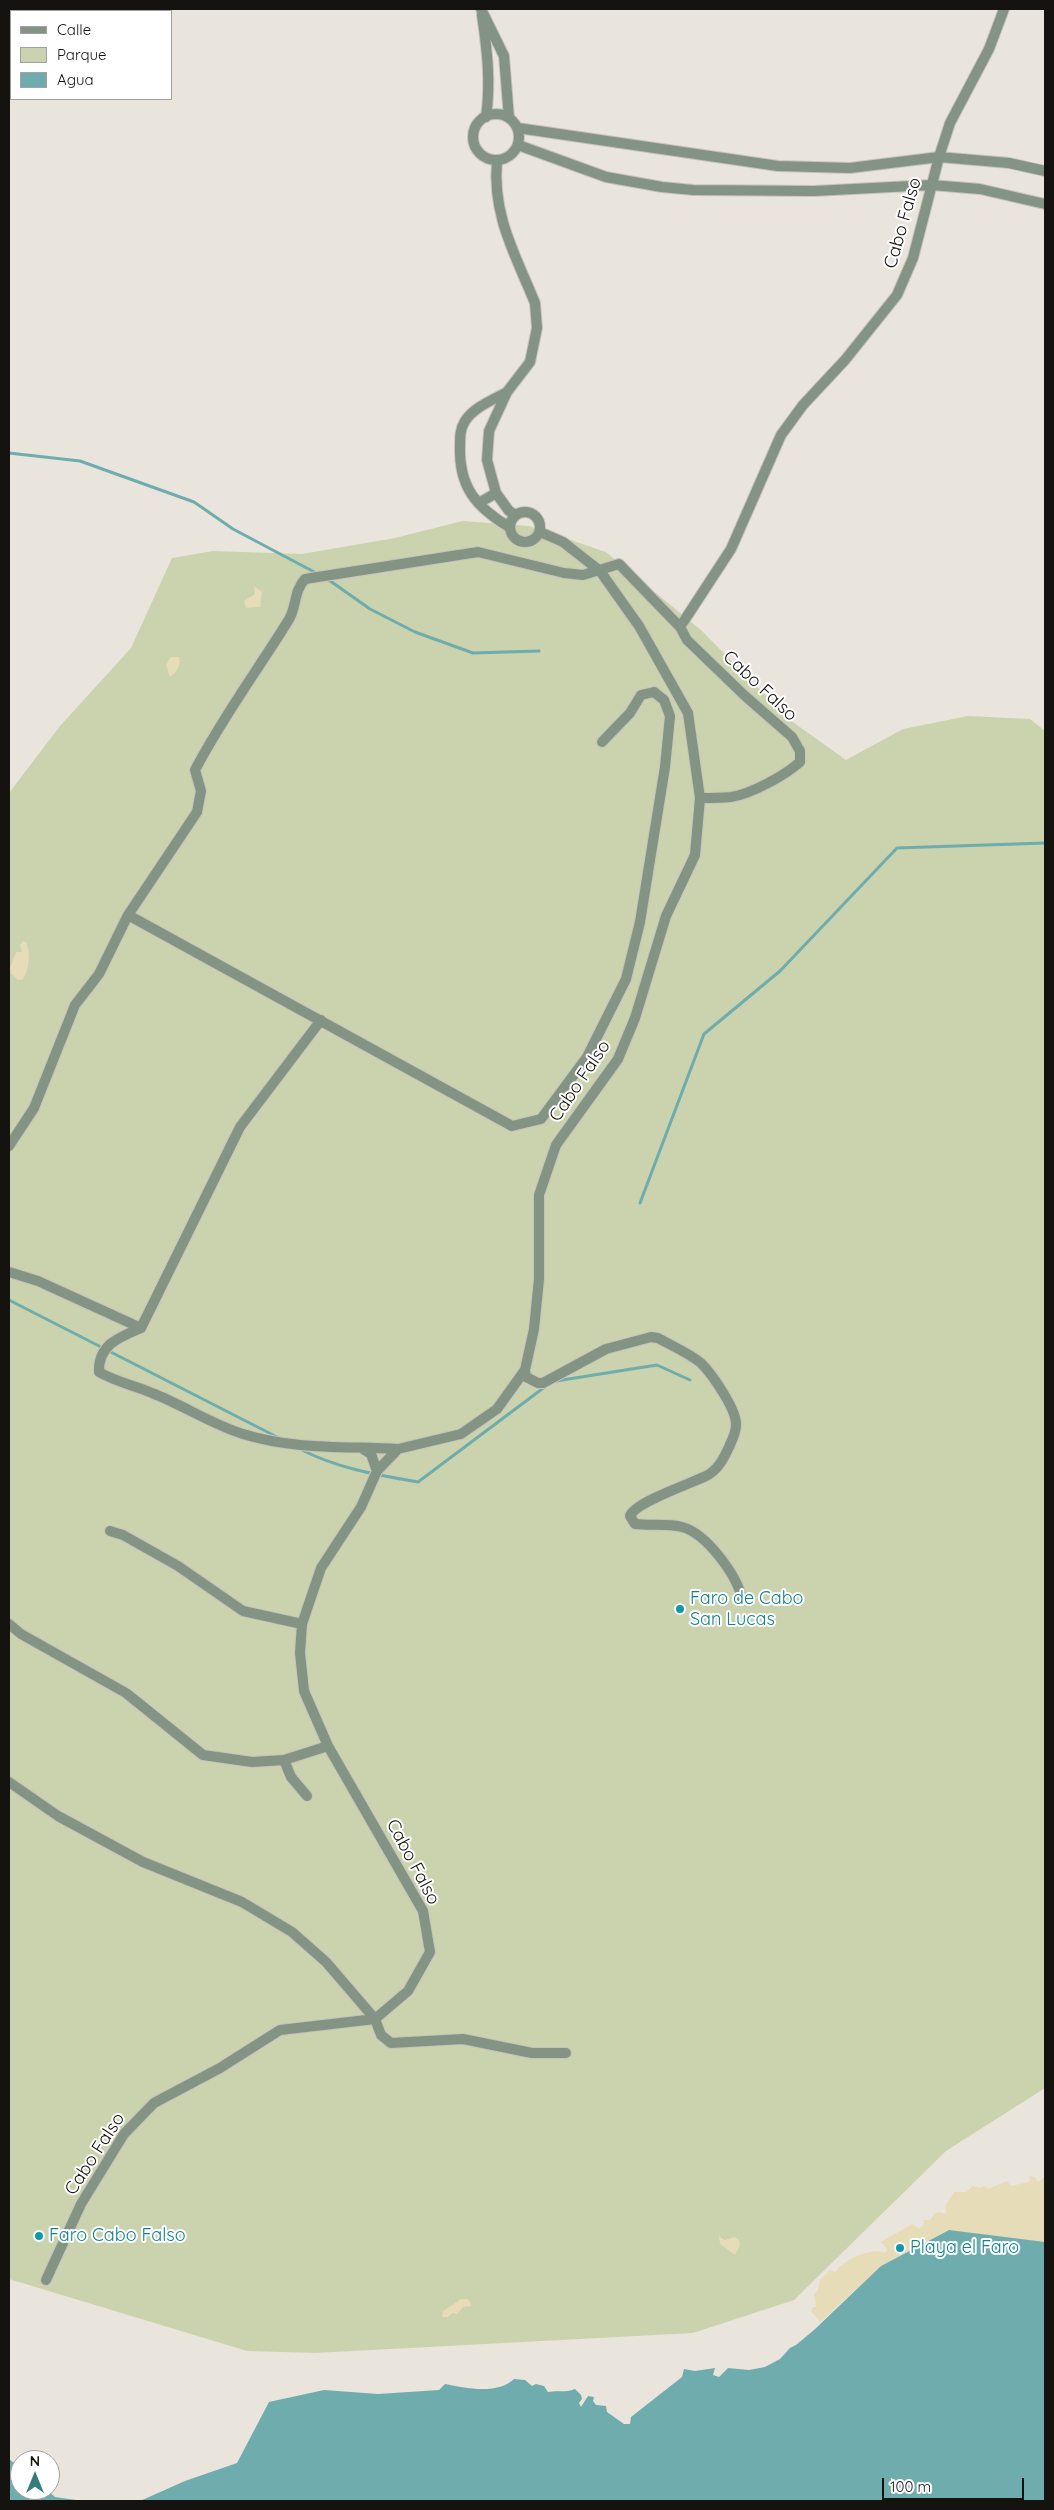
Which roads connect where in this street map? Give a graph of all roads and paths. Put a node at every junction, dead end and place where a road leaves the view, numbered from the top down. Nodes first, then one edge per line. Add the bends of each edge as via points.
1 (1004, 9) edge
2 (486, 117) junction
3 (509, 118) junction
4 (518, 128) junction
5 (518, 145) junction
6 (939, 157) junction
7 (497, 161) junction
8 (1045, 171) edge
9 (932, 185) junction
10 (1045, 204) edge
11 (506, 392) junction
12 (482, 405) junction
13 (498, 413) junction
14 (496, 493) junction
15 (479, 503) junction
16 (516, 515) junction
17 (510, 528) junction
18 (540, 532) junction
19 (600, 571) junction
20 (680, 627) junction
21 (602, 742) dead end
22 (700, 798) junction
23 (128, 915) junction
24 (321, 1020) junction
25 (9, 1146) edge
26 (9, 1272) edge
27 (141, 1328) junction
28 (525, 1370) junction
29 (363, 1449) junction
30 (398, 1449) junction
31 (377, 1471) junction
32 (110, 1531) dead end
33 (742, 1599) dead end
34 (9, 1624) edge
35 (302, 1624) junction
36 (328, 1746) junction
37 (284, 1760) junction
38 (9, 1782) edge
39 (307, 1796) dead end
40 (374, 2019) junction
41 (566, 2053) dead end
42 (46, 2280) dead end

1 - 6 street, Cabo Falso via 989,49 950,123
2 - 3 street via 493,114
2 - 3 street via 490,91 481,9 504,56
2 - 7 street via 475,127 474,146 483,157
3 - 4 street
4 - 5 street
4 - 6 street via 804,168 850,168
5 - 7 street via 512,154
5 - 9 street via 606,177 670,188 814,192
6 - 8 street via 1009,162
6 - 9 street, Cabo Falso
7 - 11 street via 495,184 499,212 535,303 537,328 530,362
9 - 10 street via 980,189
9 - 20 street, Cabo Falso via 913,258 897,295 781,435 731,549
11 - 12 street
11 - 13 street
12 - 13 street
12 - 15 street via 466,420 459,434 459,464 467,486
13 - 14 street via 489,430 487,460
14 - 15 street
14 - 16 street
15 - 17 street
16 - 17 street
16 - 18 street via 525,512 534,515 540,522
17 - 18 street via 512,537 520,542 534,540
18 - 19 street via 563,542
19 - 20 street via 618,564
19 - 22 street via 639,626 688,713
19 - 23 street via 583,575 564,573 478,552 305,579 298,587 290,619 215,732 195,770 201,791 197,812
20 - 22 street, Cabo Falso via 687,640 792,737 800,751 800,762 766,783 732,797
21 - 24 street via 630,713 641,695 654,692 664,700 670,716 665,767 641,913 626,979 587,1057 540,1119 512,1126
22 - 28 street, Cabo Falso via 695,855 666,916 635,1018 618,1059 556,1145 539,1195 539,1279 534,1329
23 - 24 street
23 - 25 street via 99,974 76,1005 34,1108
24 - 27 street via 240,1127
26 - 27 street
27 - 29 street via 118,1338 106,1350 98,1359 99,1372 111,1380 152,1393 242,1434 293,1445
28 - 30 street, Cabo Falso via 497,1409 461,1434
28 - 33 street via 529,1380 543,1383 606,1349 651,1337 686,1354 709,1372 735,1415 735,1434 727,1451 716,1470 673,1489 634,1510 630,1516 635,1524 683,1527 705,1540 737,1584
29 - 30 street
29 - 31 street via 371,1454
30 - 31 street, Cabo Falso
31 - 35 street, Cabo Falso via 361,1507 322,1568
32 - 35 street via 178,1566 243,1611
34 - 37 street via 21,1634 126,1693 203,1754 252,1762
35 - 36 street, Cabo Falso via 300,1653 304,1691
36 - 37 street
36 - 40 street, Cabo Falso via 423,1911 426,1928 430,1952 417,1976 408,1991
37 - 39 street
38 - 40 street via 58,1816 143,1862 242,1902 292,1932 326,1962
40 - 41 street via 381,2036 392,2043 463,2039 532,2053
40 - 42 street, Cabo Falso via 280,2030 220,2068 154,2103 124,2134 81,2204

